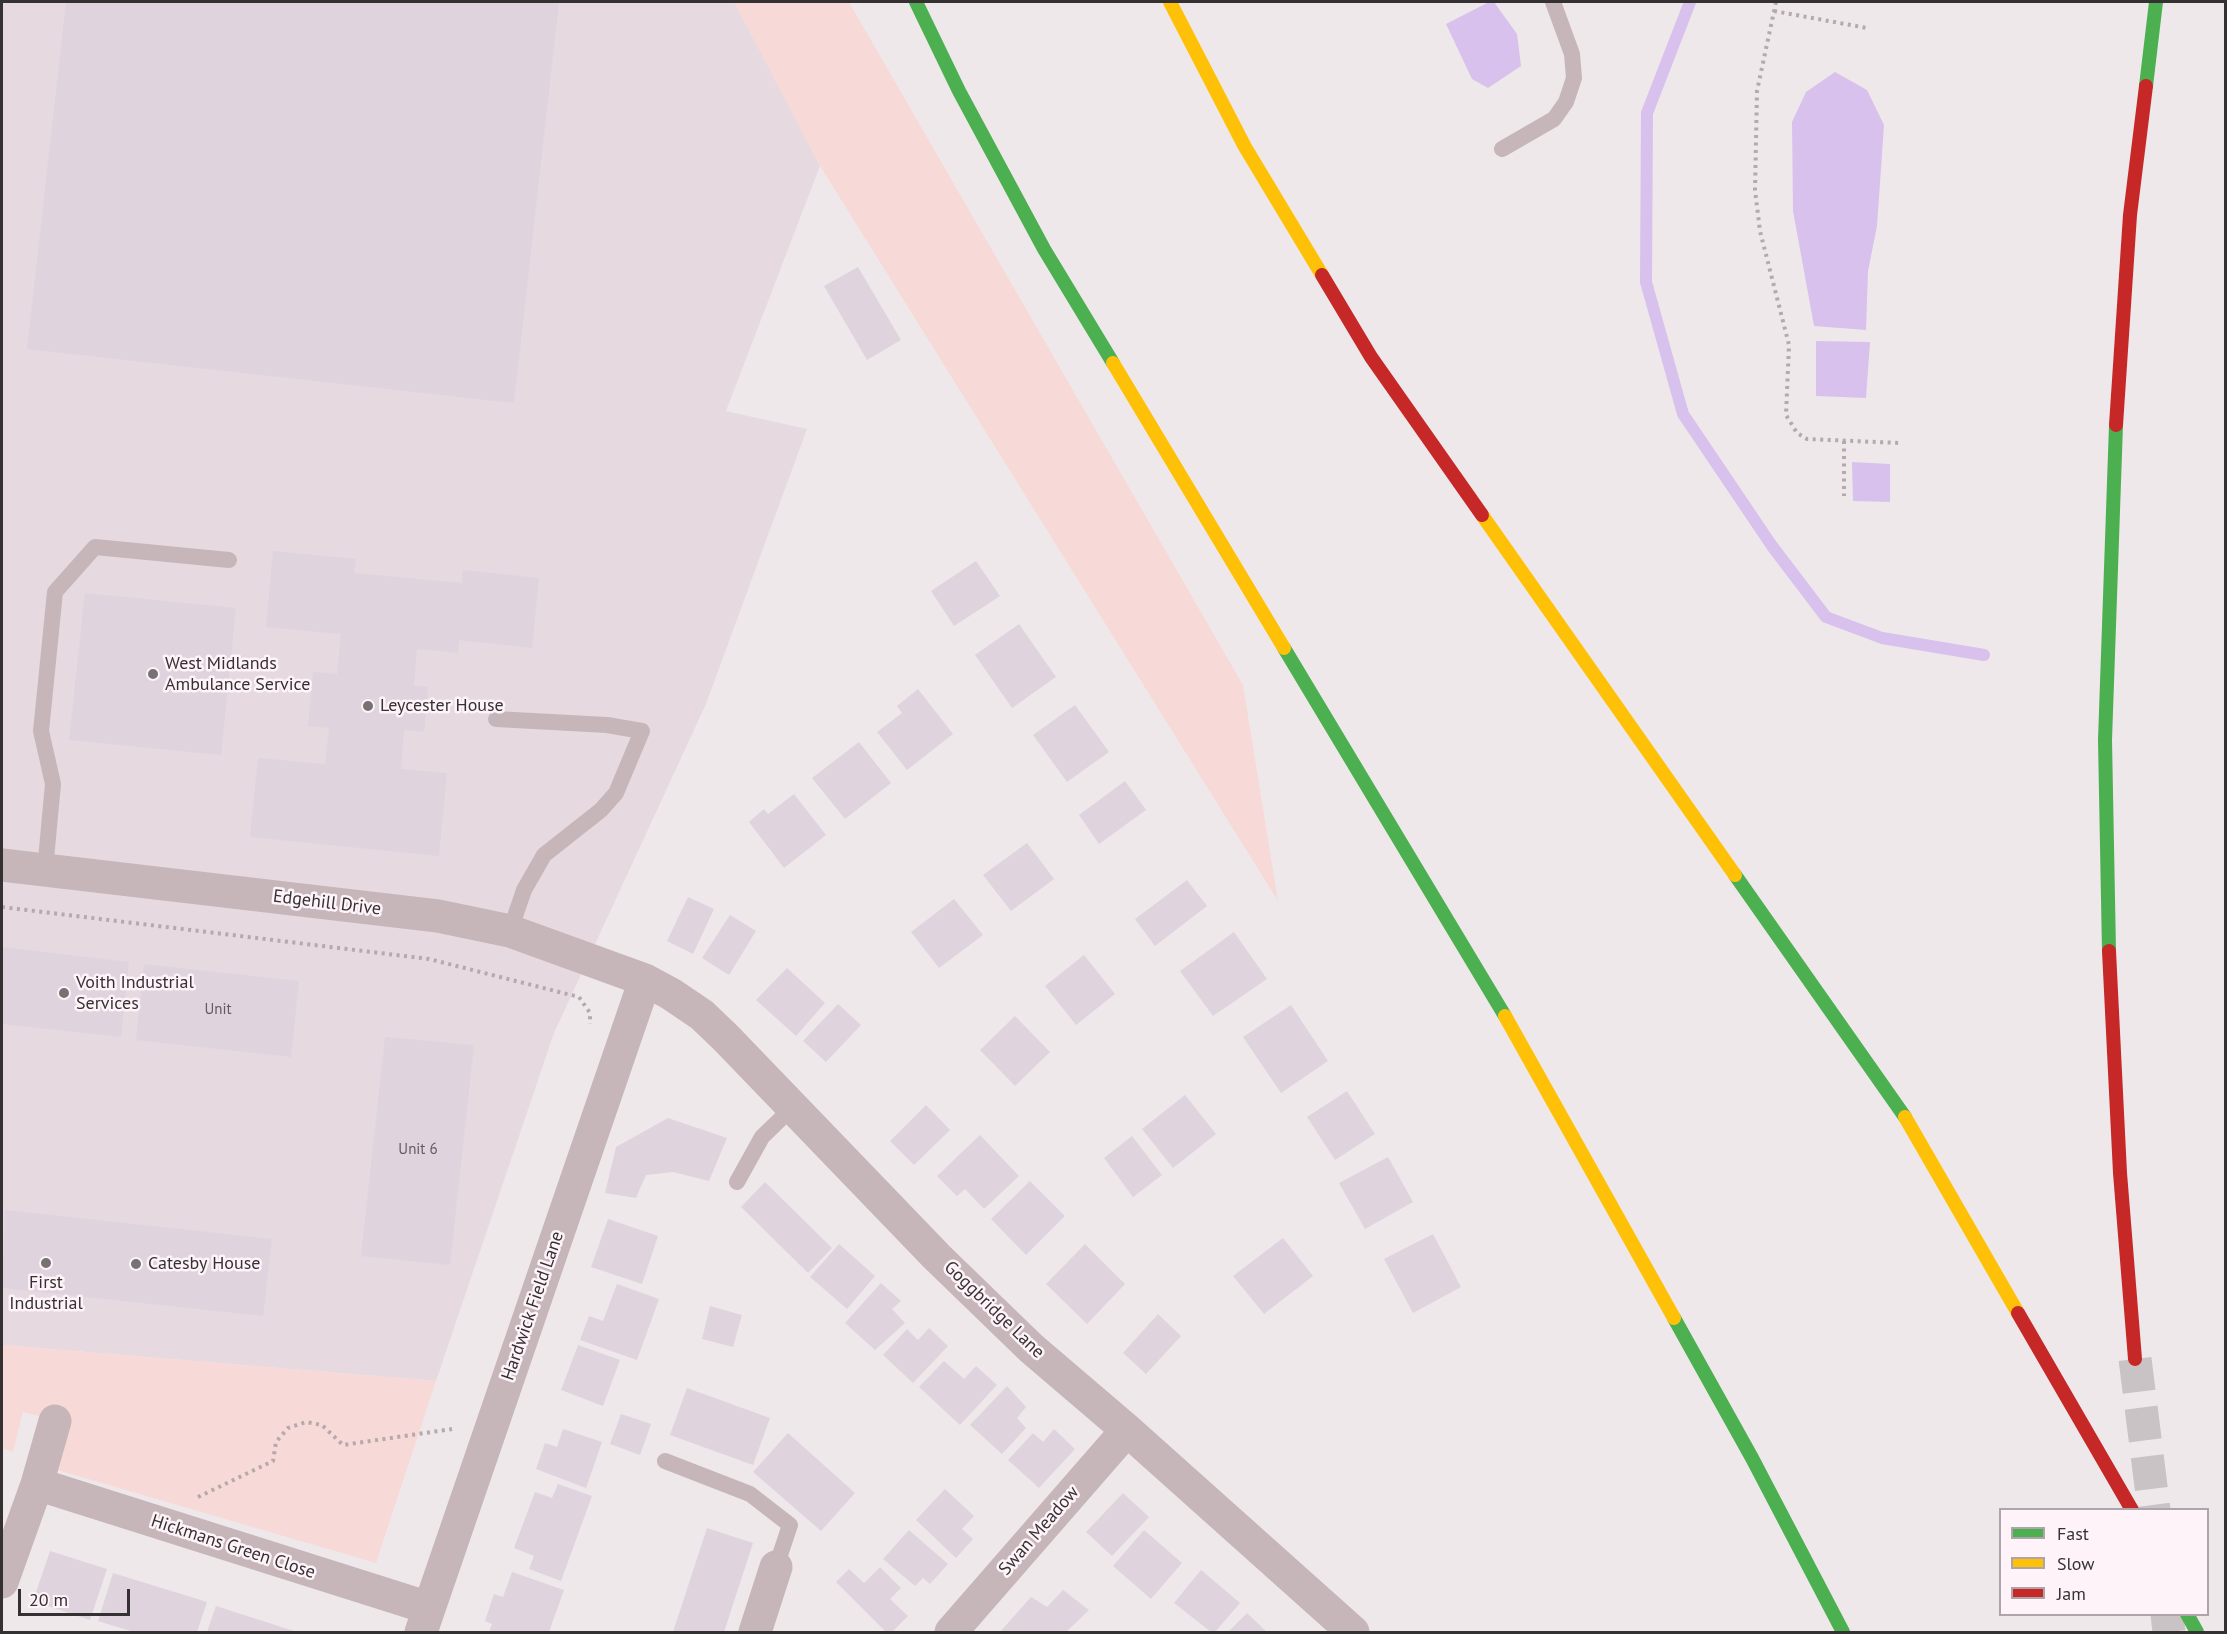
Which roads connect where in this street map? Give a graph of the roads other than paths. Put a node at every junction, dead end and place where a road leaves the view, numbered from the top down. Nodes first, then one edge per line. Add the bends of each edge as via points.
1 (916, 2) edge
2 (1170, 2) edge
3 (1553, 2) edge
4 (2156, 2) edge
5 (1502, 149) dead end
6 (229, 560) dead end
7 (496, 719) dead end
8 (2, 865) edge
9 (45, 870) junction
10 (510, 931) junction
11 (645, 980) junction
12 (793, 1107) junction
13 (737, 1182) dead end
14 (2135, 1359) tunnel mouth
15 (55, 1421) dead end
16 (1127, 1430) junction
17 (665, 1461) dead end
18 (37, 1484) junction
19 (2131, 1508) edge
20 (776, 1567) joint
21 (2, 1582) edge
22 (2188, 1616) edge
23 (425, 1620) edge
24 (765, 1630) edge
25 (957, 1630) edge
26 (1353, 1632) edge
27 (1843, 1632) edge
28 (2197, 1632) edge

1 - 27 highway via 1044,249 1494,996 1752,1458
2 - 19 highway via 1245,147 1371,357 1908,1122
3 - 5 lane via 1572,54 1574,78 1566,102 1554,118
4 - 14 highway via 2130,215 2118,370 2105,740 2109,948 2120,1173
6 - 9 lane via 95,547 55,592 41,731 53,784
7 - 10 lane via 608,725 642,731 616,793 601,810 544,855 524,890
8 - 9 street, Edgehill Drive
9 - 10 street, Edgehill Drive via 438,916
10 - 11 street, Edgehill Drive
11 - 12 street, Goggbridge Lane via 702,1015
11 - 23 street, Hardwick Field Lane
12 - 13 lane via 762,1137
12 - 16 street, Goggbridge Lane via 937,1257
15 - 18 street
16 - 25 street, Swan Meadow
16 - 26 street, Goggbridge Lane
17 - 20 lane via 750,1494 790,1525
18 - 21 street
18 - 23 street, Hickmans Green Close via 175,1528
20 - 24 street
22 - 28 highway

